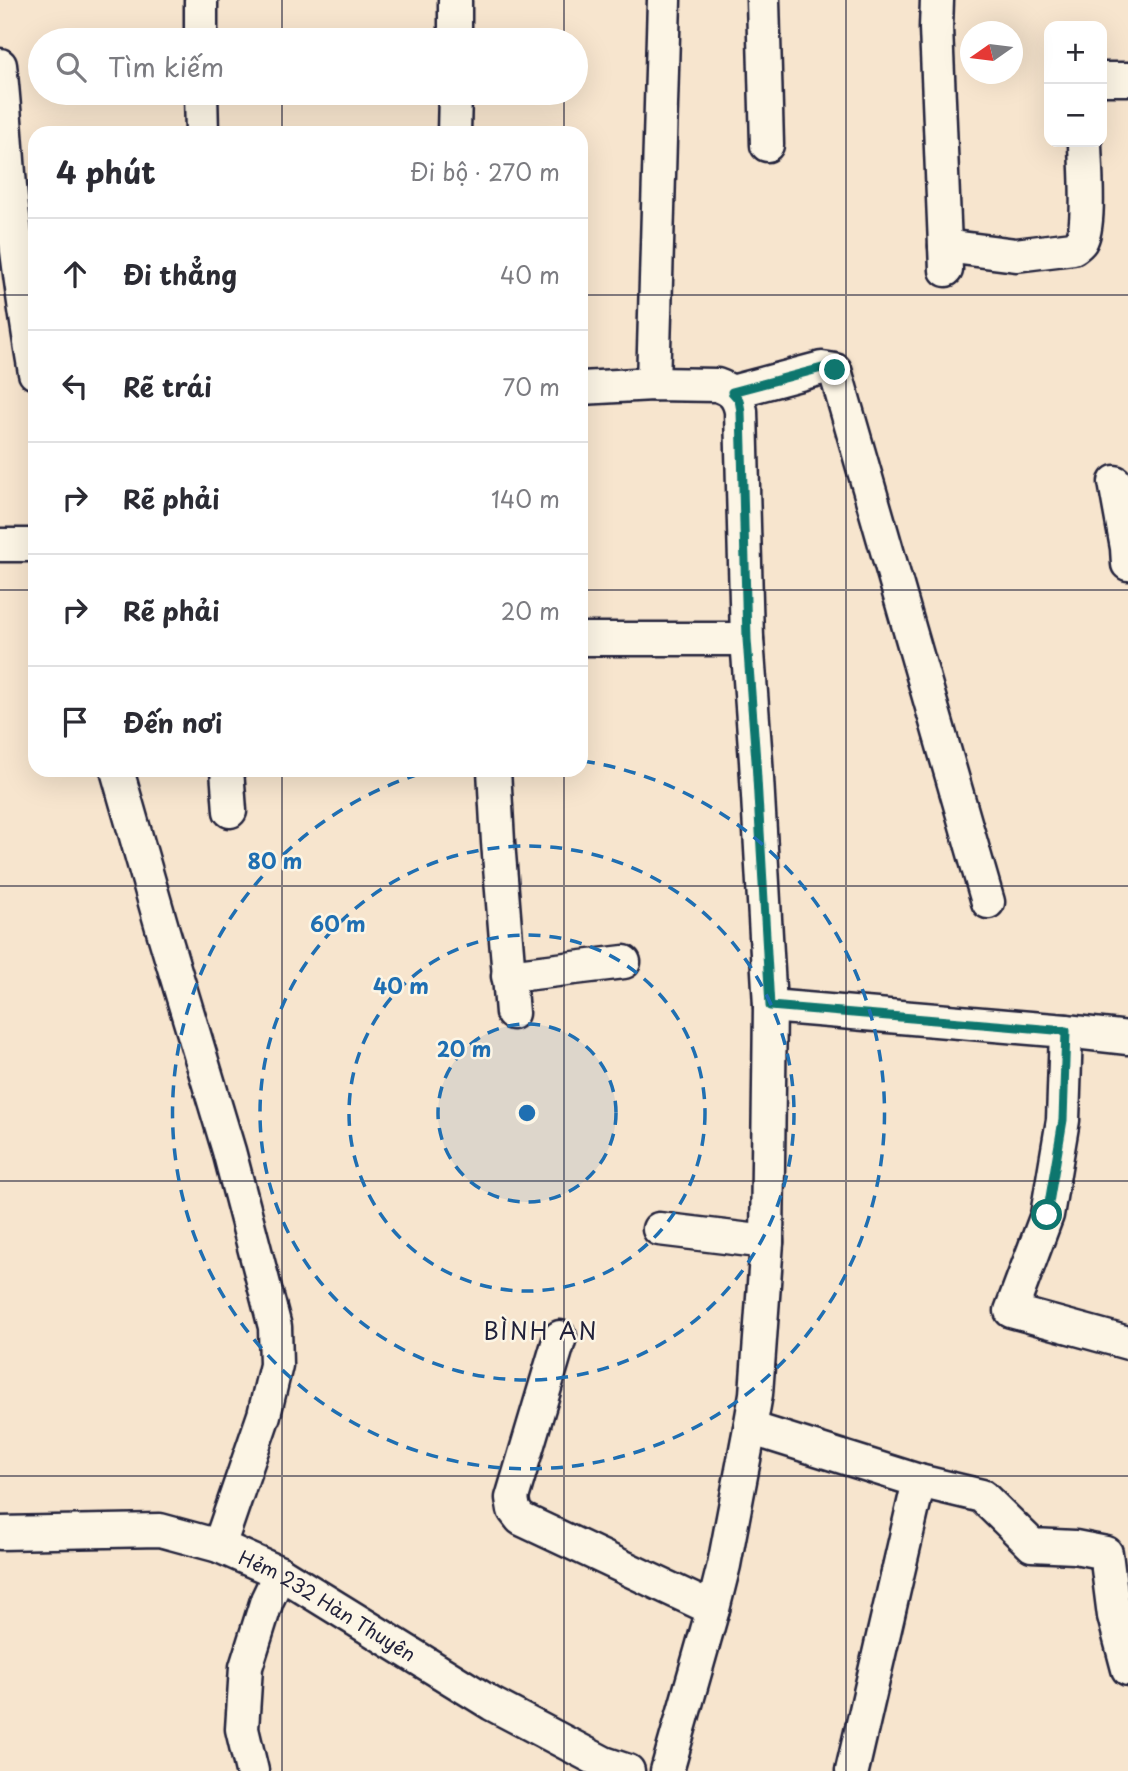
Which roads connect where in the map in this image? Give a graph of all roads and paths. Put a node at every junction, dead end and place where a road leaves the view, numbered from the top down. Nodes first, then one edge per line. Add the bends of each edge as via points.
1 (201, 0) edge
2 (455, 0) edge
3 (664, 0) edge
4 (763, 0) edge
5 (937, 0) edge
6 (201, 28) edge
7 (455, 28) edge
8 (0, 65) edge
9 (1107, 79) edge
10 (1128, 79) edge
11 (201, 105) edge
12 (454, 105) edge
13 (202, 126) edge
14 (454, 126) edge
15 (767, 145) dead end
16 (1084, 147) edge
17 (5, 196) edge
18 (28, 333) edge
19 (653, 384) junction
20 (588, 388) edge
21 (732, 392) junction
22 (1115, 482) dead end
23 (0, 545) edge
24 (28, 545) edge
25 (1128, 564) edge
26 (588, 639) edge
27 (747, 639) junction
28 (119, 777) edge
29 (228, 777) edge
30 (494, 777) edge
31 (230, 811) dead end
32 (988, 902) dead end
33 (624, 962) dead end
34 (508, 976) junction
35 (770, 1006) junction
36 (512, 1013) dead end
37 (1066, 1031) junction
38 (1128, 1038) edge
39 (659, 1229) dead end
40 (767, 1242) junction
41 (560, 1337) dead end
42 (1128, 1343) edge
43 (750, 1428) junction
44 (919, 1481) junction
45 (0, 1533) edge
46 (219, 1546) junction
47 (279, 1573) junction
48 (713, 1609) junction
49 (1121, 1616) edge
50 (1128, 1669) edge
51 (611, 1768) edge
52 (252, 1771) edge
53 (667, 1771) edge
54 (852, 1771) edge

1 - 6 street
2 - 7 street
3 - 19 street
4 - 15 street
5 - 16 street via 945,258 1073,248 1080,243 1087,206
8 - 17 street
9 - 10 street
11 - 13 street
12 - 14 street
17 - 18 street
19 - 20 street
19 - 21 street via 717,385
21 - 27 street via 741,411
21 - 32 street via 822,368 835,370
22 - 25 street
23 - 24 street
26 - 27 street
27 - 35 street
28 - 46 street via 229,1151 275,1327 276,1365 264,1415
29 - 31 street
30 - 34 street
33 - 34 street
34 - 36 street
35 - 37 street
35 - 40 street
37 - 38 street
37 - 42 street via 1063,1120 1047,1215 1011,1311
39 - 40 street
40 - 43 street
41 - 48 street via 512,1498 513,1510 521,1519
43 - 44 street
43 - 48 street
44 - 49 street via 982,1496 1032,1545 1106,1553
44 - 54 street
45 - 46 street, Hẻm 232 Hàn Thuyên via 160,1530
46 - 47 street, Hẻm 232 Hàn Thuyên
47 - 51 street, Hẻm 232 Hàn Thuyên via 492,1704
47 - 52 street via 246,1667 242,1729
48 - 53 street
49 - 50 street

